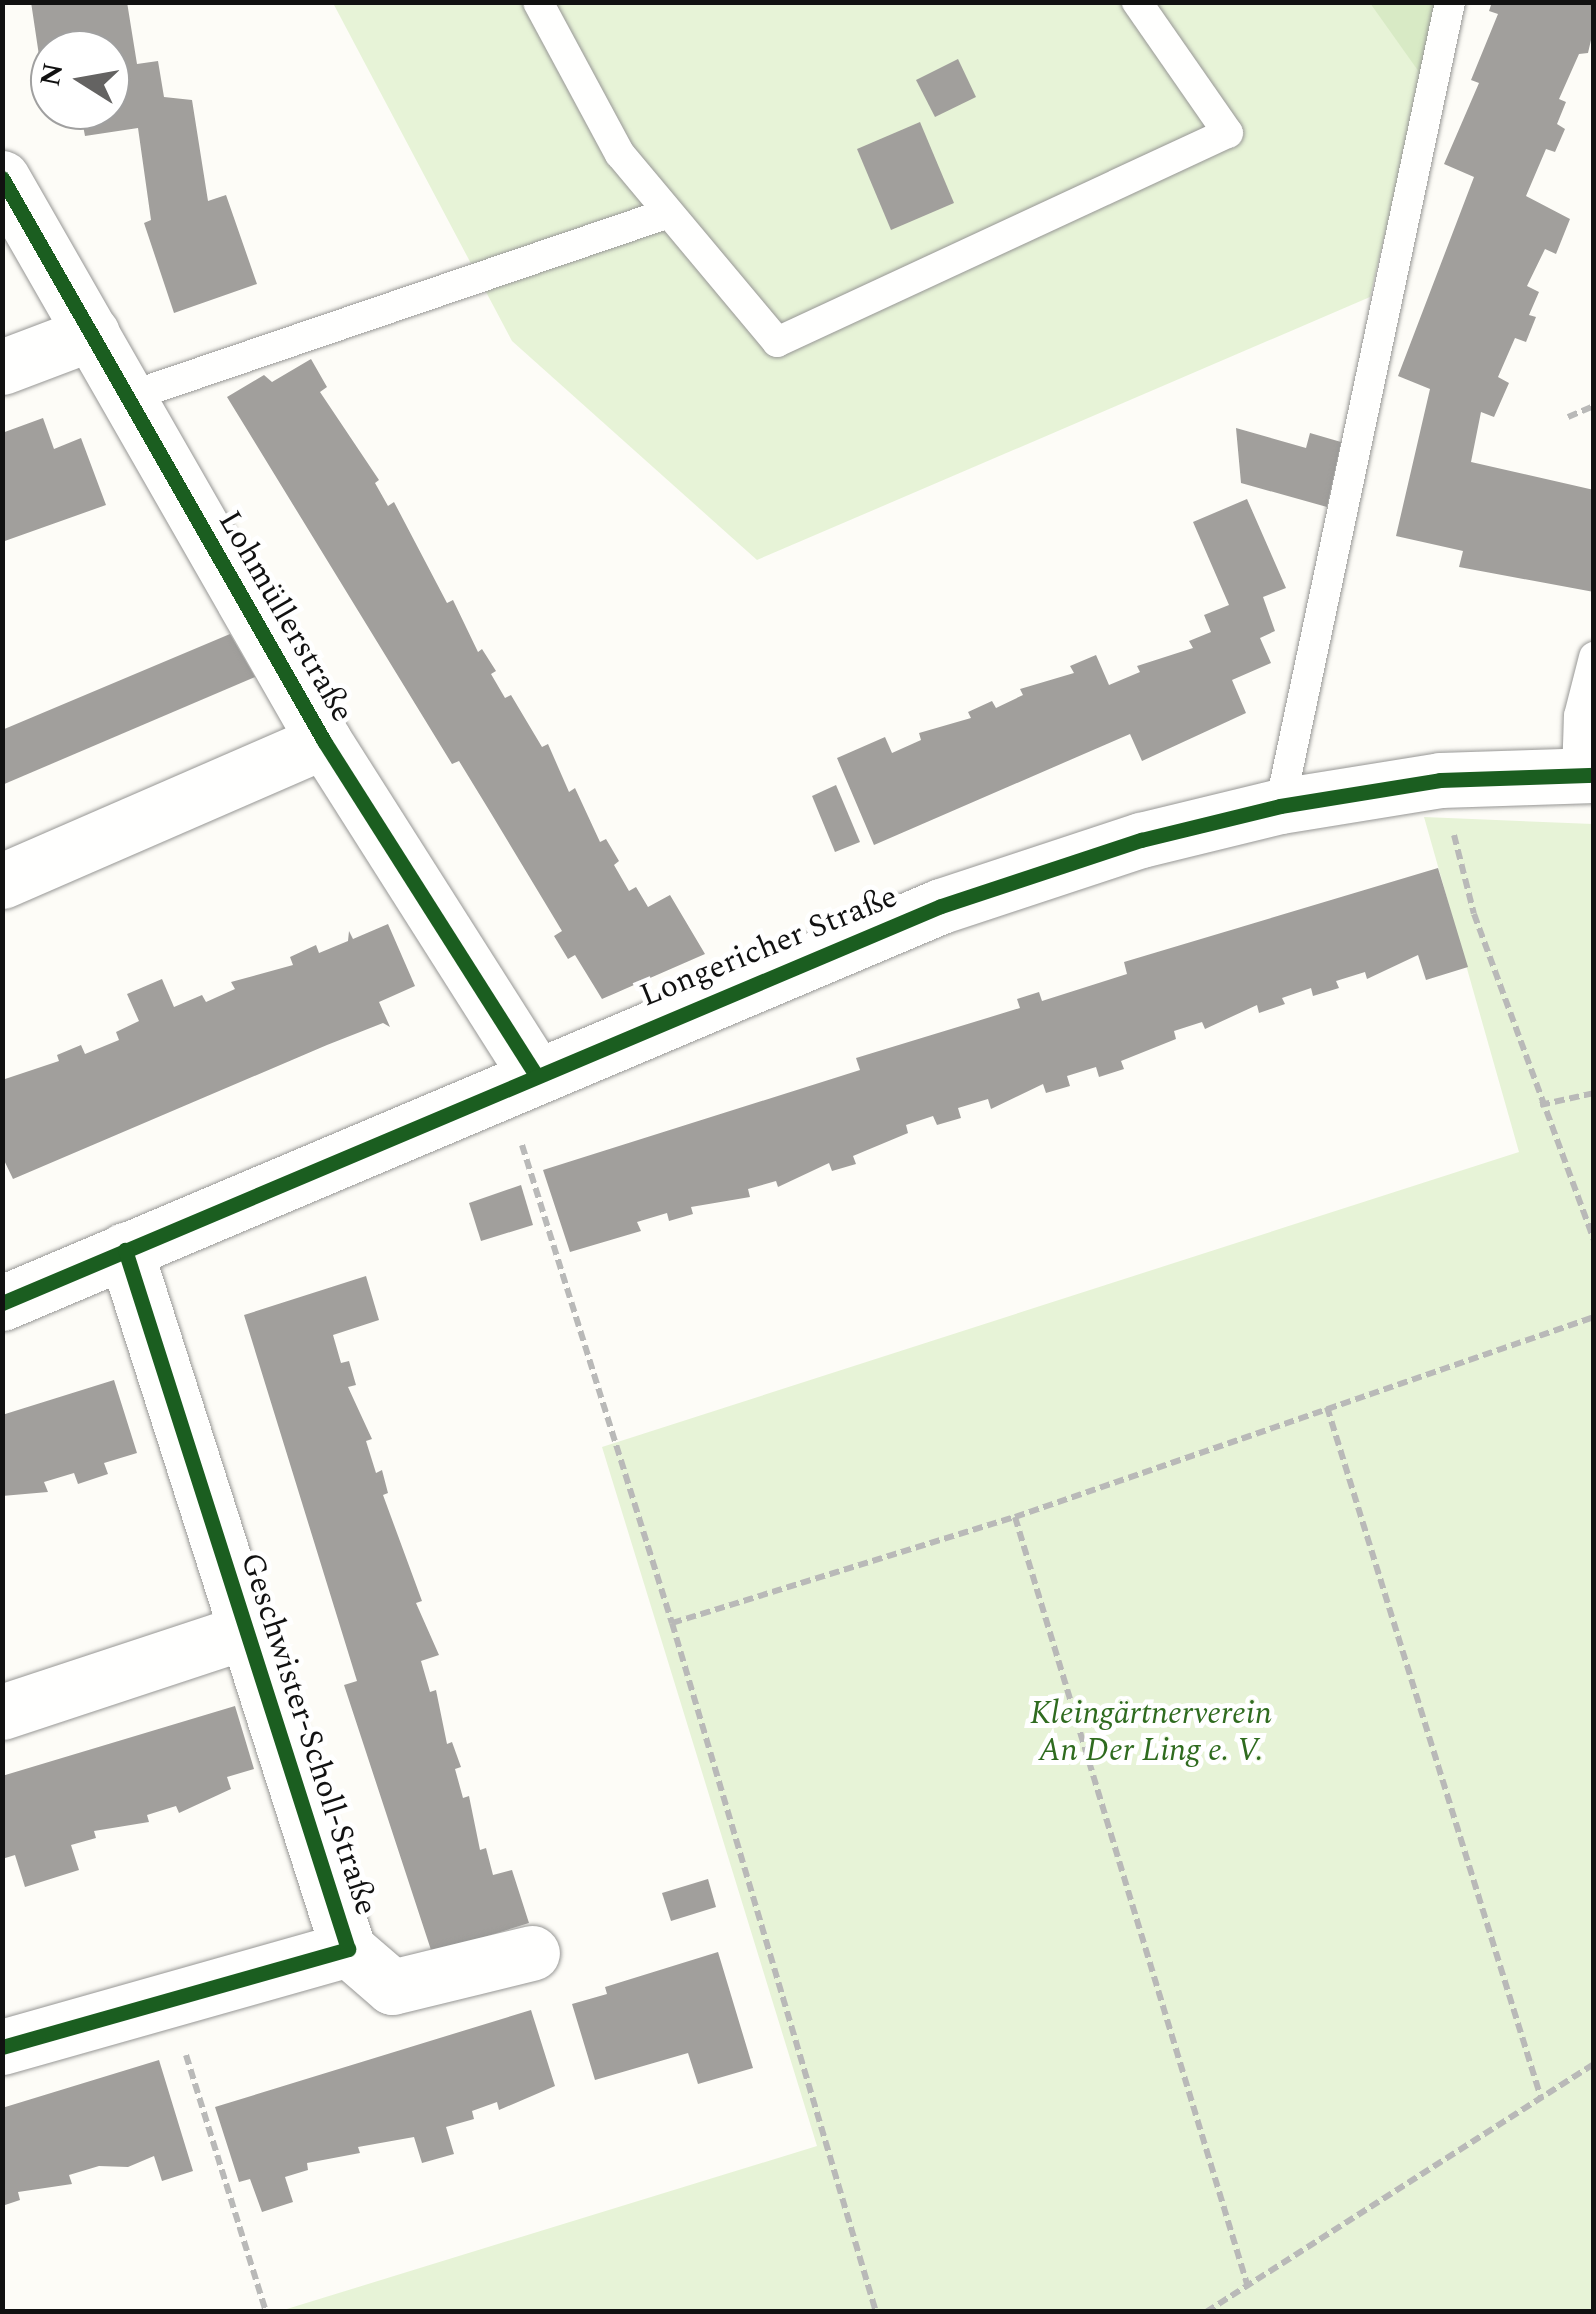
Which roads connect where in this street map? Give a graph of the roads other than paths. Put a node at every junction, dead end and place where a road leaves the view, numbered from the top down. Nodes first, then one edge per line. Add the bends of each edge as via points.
1 (538, 2) edge
2 (1137, 2) edge
3 (1450, 2) edge
4 (2, 178) edge
5 (666, 214) junction
6 (92, 333) junction
7 (2, 367) edge
8 (128, 397) junction
9 (1594, 658) edge
10 (324, 741) junction
11 (1585, 775) edge
12 (1280, 806) junction
13 (2, 882) edge
14 (536, 1073) junction
15 (125, 1250) junction
16 (2, 1303) edge
17 (247, 1631) junction
18 (2, 1712) edge
19 (348, 1949) junction
20 (532, 1953) dead end
21 (2, 2048) edge

1 - 5 lane via 620,154
2 - 5 lane via 1228,133 776,342
3 - 12 lane
4 - 6 street, Lohmüllerstraße
5 - 8 lane
6 - 7 street
6 - 8 street, Lohmüllerstraße
8 - 10 street, Lohmüllerstraße
9 - 11 lane via 1579,716
10 - 13 street
10 - 14 street, Lohmüllerstraße
11 - 12 street, Longericher Straße via 1440,780
12 - 14 street, Longericher Straße via 1142,840 942,906
14 - 15 street, Longericher Straße
15 - 16 street, Longericher Straße
15 - 17 street, Geschwister-Scholl-Straße
17 - 18 street, Geschwister-Scholl-Straße
17 - 19 street, Geschwister-Scholl-Straße
19 - 20 street, Geschwister-Scholl-Straße via 392,1987
19 - 21 street, Geschwister-Scholl-Straße

